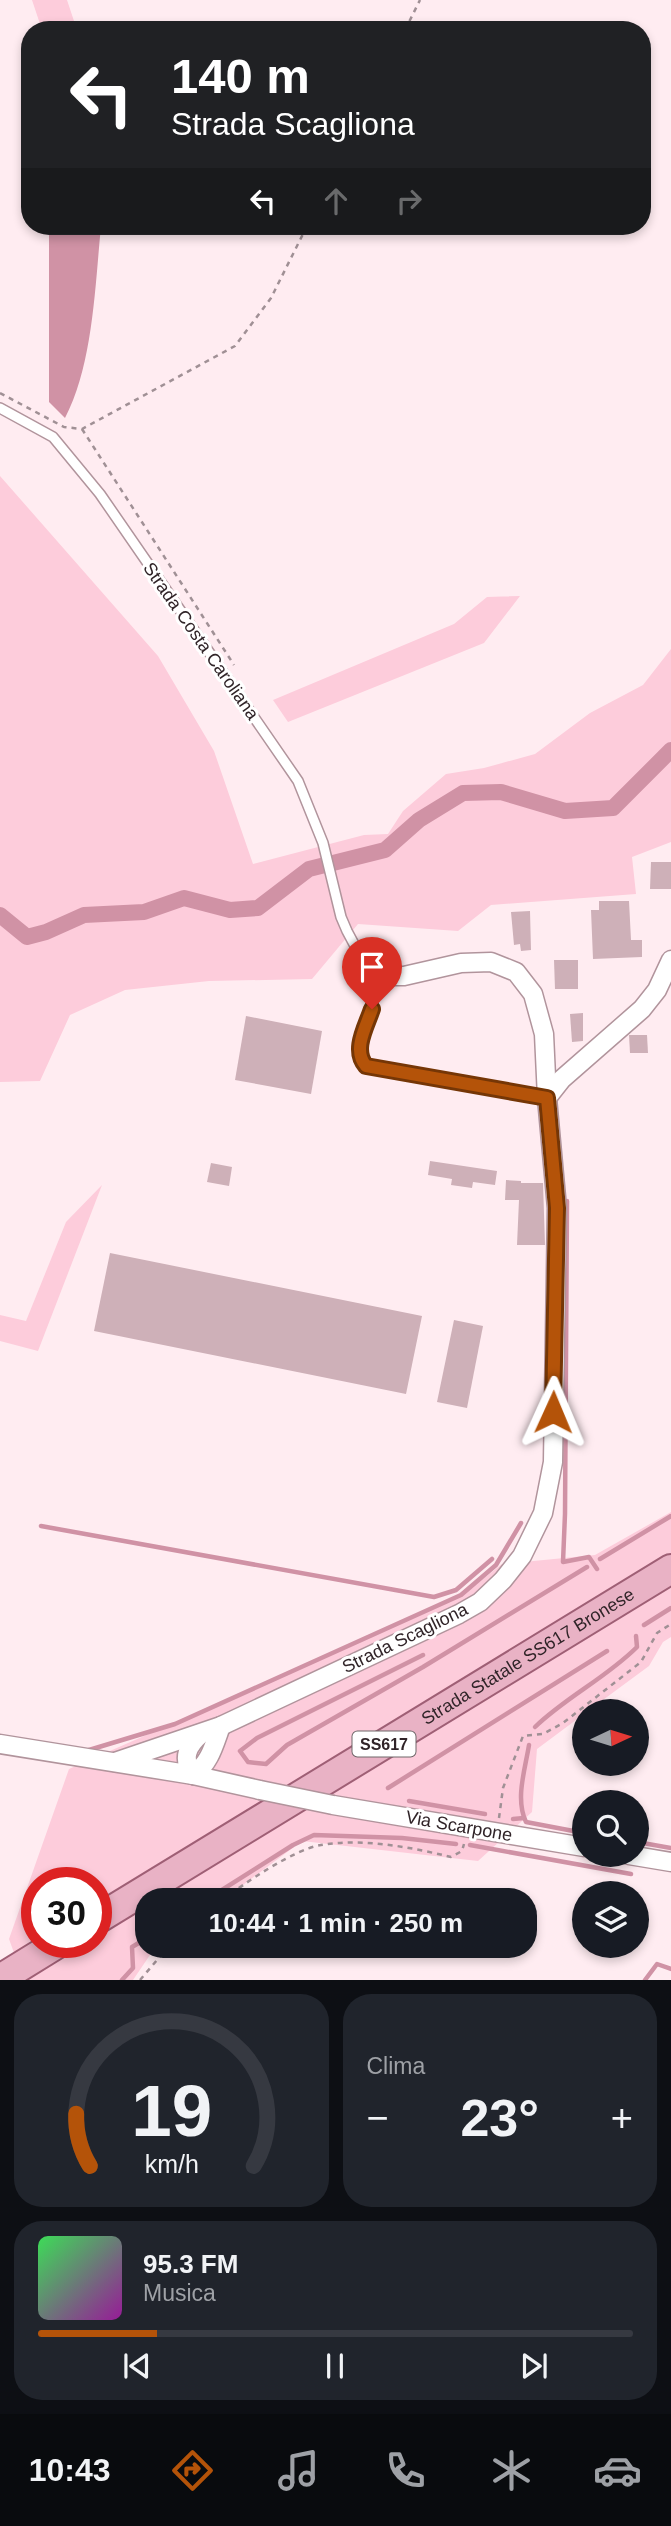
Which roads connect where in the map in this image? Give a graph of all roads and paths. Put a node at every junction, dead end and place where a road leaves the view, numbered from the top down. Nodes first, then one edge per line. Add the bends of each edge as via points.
1 (420, 0) edge
2 (410, 21) edge
3 (302, 235) edge
4 (0, 393) edge
5 (0, 408) edge
6 (82, 429) junction
7 (238, 671) dead end
8 (671, 960) edge
9 (382, 976) junction
10 (547, 1098) junction
11 (671, 1569) edge
12 (671, 1624) edge
13 (221, 1727) junction
14 (202, 1733) junction
15 (0, 1744) edge
16 (210, 1757) junction
17 (115, 1762) junction
18 (193, 1775) junction
19 (226, 1783) junction
20 (468, 1827) junction
21 (498, 1832) junction
22 (572, 1845) edge
23 (649, 1858) edge
24 (671, 1862) edge
25 (241, 1888) edge
26 (112, 1910) edge
27 (34, 1958) edge
28 (159, 1958) edge
29 (0, 1979) edge
30 (140, 1980) edge

1 - 2 path
3 - 6 path via 271,298 235,346
4 - 6 path via 64,427
5 - 9 lane, Strada Costa Caroliana via 53,437 100,494 298,781 323,843 341,917 355,946
6 - 7 path
8 - 10 street via 642,1009 562,1079
9 - 10 street, Strada Scagliona via 476,962 491,962 516,972 533,994 544,1034
9 - 10 lane via 360,1041 359,1054 366,1066
10 - 13 street, Strada Scagliona via 557,1208 553,1462 534,1535 503,1580 470,1608
11 - 26 main road, Strada Statale SS617 Bronese / SS617
12 - 21 path via 657,1633 641,1662 563,1723 543,1734 523,1736 503,1788
13 - 14 street, Strada Scagliona
13 - 16 street
14 - 17 street, Strada Scagliona
14 - 18 street via 186,1753
15 - 17 street
16 - 18 street
16 - 19 street
17 - 18 street, Via Scarpone
18 - 19 street, Via Scarpone
19 - 20 street, Via Scarpone, bridge
20 - 21 street, Via Scarpone
20 - 25 path via 462,1851 451,1857 354,1843 319,1845 291,1855
21 - 22 street, Via Scarpone
23 - 24 street
27 - 29 main road
28 - 30 path

